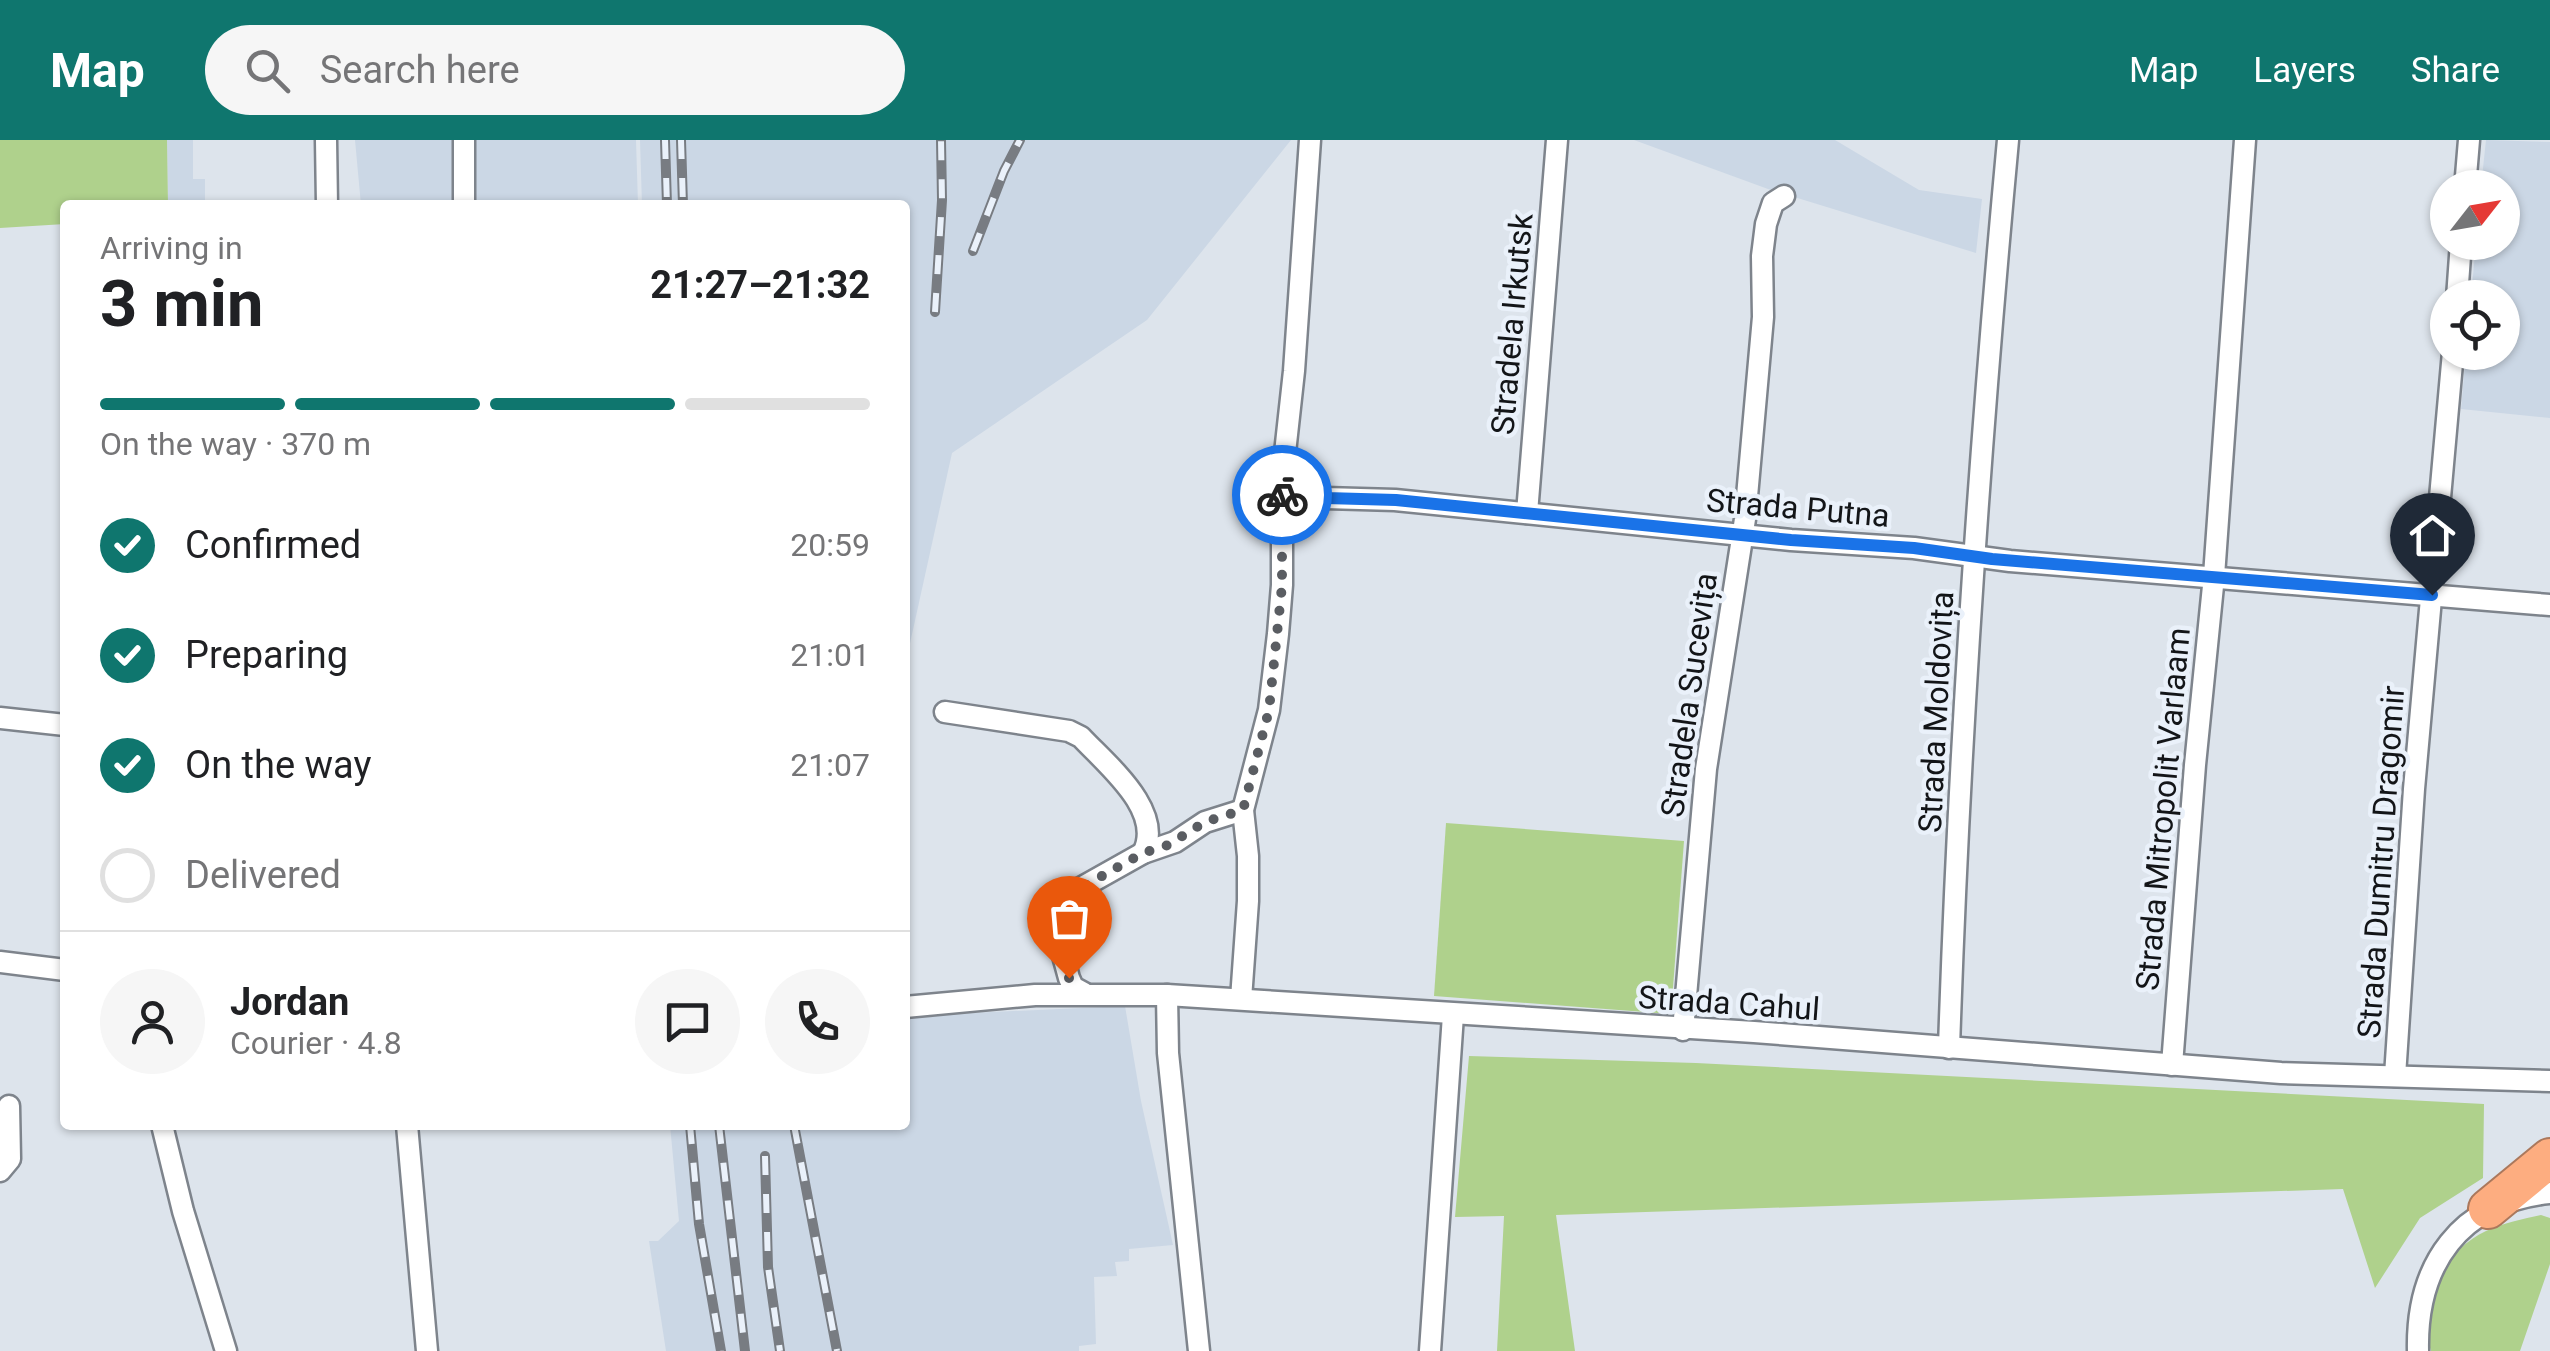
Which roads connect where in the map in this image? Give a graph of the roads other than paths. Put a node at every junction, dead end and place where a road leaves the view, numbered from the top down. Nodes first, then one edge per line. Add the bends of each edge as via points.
1 (326, 140) edge
2 (464, 140) edge
3 (1310, 140) edge
4 (1557, 140) edge
5 (2008, 140) edge
6 (2245, 140) edge
7 (2470, 140) edge
8 (2468, 170) edge
9 (1784, 196) dead end
10 (328, 200) edge
11 (464, 200) edge
12 (2451, 370) edge
13 (1282, 480) junction
14 (1527, 513) junction
15 (1741, 534) junction
16 (1976, 556) junction
17 (2214, 576) junction
18 (2432, 595) junction
19 (2550, 605) edge
20 (945, 712) dead end
21 (0, 718) edge
22 (60, 725) edge
23 (1243, 810) junction
24 (1143, 853) junction
25 (0, 962) edge
26 (60, 969) edge
27 (1084, 993) junction
28 (1167, 995) junction
29 (1242, 999) junction
30 (910, 1007) edge
31 (1453, 1015) junction
32 (1683, 1030) junction
33 (1950, 1048) junction
34 (2172, 1064) junction
35 (2395, 1076) junction
36 (2550, 1081) edge
37 (9, 1106) dead end
38 (163, 1130) edge
39 (407, 1130) edge
40 (2550, 1158) edge
41 (0, 1171) edge
42 (2550, 1193) edge
43 (2488, 1210) junction
44 (226, 1351) edge
45 (428, 1351) edge
46 (1200, 1351) edge
47 (1430, 1351) edge
48 (2418, 1351) edge

1 - 10 street
2 - 11 street
3 - 13 street
4 - 14 street, Stradela Irkutsk
5 - 16 street, Strada Moldovița
6 - 17 street, Strada Mitropolit Varlaam
7 - 8 street
9 - 15 street, Stradela Sucevița via 1773,203 1766,224
12 - 18 street, Strada Dumitru Dragomir
13 - 14 street, Strada Putna via 1311,496
13 - 23 street via 1282,586 1269,710
14 - 15 street, Strada Putna
15 - 16 street, Strada Putna
15 - 32 street, Stradela Sucevița via 1706,769
16 - 17 street, Strada Putna
16 - 33 street, Strada Moldovița
17 - 18 street, Strada Putna
17 - 34 street, Strada Mitropolit Varlaam
18 - 19 street, Strada Putna
18 - 35 street, Strada Dumitru Dragomir
20 - 24 street via 1081,736 1143,809 1149,835
21 - 22 street
23 - 24 street
23 - 29 street via 1248,900
24 - 27 street via 1080,886 1058,912 1065,967 1073,987
25 - 26 street
27 - 28 street, Strada Cahul
27 - 30 street, Strada Cahul
28 - 29 street, Strada Cahul
28 - 46 street
29 - 31 street, Strada Cahul
31 - 32 street, Strada Cahul
31 - 47 street
32 - 33 street, Strada Cahul
33 - 34 street, Strada Cahul
34 - 35 street, Strada Cahul
35 - 36 street, Strada Cahul
37 - 41 street via 10,1159
38 - 44 street
39 - 45 street
40 - 43 highway
42 - 43 street
43 - 48 street via 2455,1235 2431,1269 2418,1308

